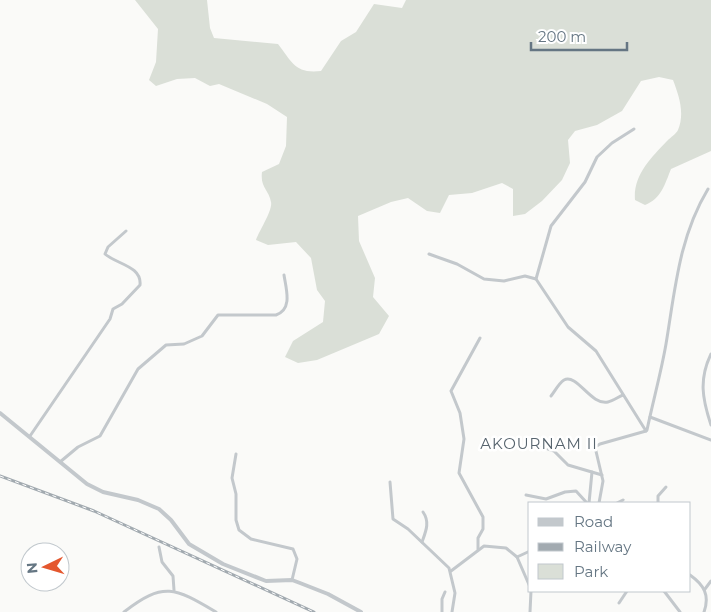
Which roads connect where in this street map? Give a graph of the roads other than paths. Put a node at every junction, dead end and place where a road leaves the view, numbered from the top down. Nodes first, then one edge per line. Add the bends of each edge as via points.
1 (634, 129) dead end
2 (708, 188) dead end
3 (126, 232) dead end
4 (429, 254) dead end
5 (284, 275) dead end
6 (536, 280) junction
7 (480, 338) dead end
8 (711, 354) edge
9 (623, 395) junction
10 (551, 396) dead end
11 (0, 414) edge
12 (650, 417) junction
13 (711, 424) edge
14 (646, 431) junction
15 (30, 436) junction
16 (711, 440) edge
17 (534, 444) dead end
18 (236, 454) dead end
19 (60, 462) junction
20 (592, 472) junction
21 (602, 476) junction
22 (390, 482) dead end
23 (666, 487) dead end
24 (526, 495) dead end
25 (622, 500) dead end
26 (587, 502) edge
27 (588, 502) edge
28 (598, 502) edge
29 (619, 502) edge
30 (658, 502) edge
31 (423, 512) dead end
32 (422, 543) junction
33 (160, 547) dead end
34 (478, 549) junction
35 (528, 552) edge
36 (517, 557) junction
37 (451, 571) junction
38 (691, 576) edge
39 (292, 580) junction
40 (711, 581) edge
41 (528, 582) edge
42 (704, 589) junction
43 (174, 590) junction
44 (445, 592) dead end
45 (531, 592) edge
46 (626, 592) edge
47 (665, 592) edge
48 (619, 603) dead end
49 (124, 612) edge
50 (216, 612) edge
51 (360, 612) edge
52 (442, 612) edge
53 (452, 612) edge
54 (530, 612) edge
55 (680, 612) edge
56 (704, 612) edge

1 - 6 street via 597,157 585,182 551,226
2 - 12 street via 677,269 666,346
3 - 15 street via 108,247 105,254 135,271 140,277 140,285 113,309 110,319 75,373
4 - 6 street via 484,279 504,281 525,276
5 - 19 street via 287,302 282,312 276,315 218,315 197,339 163,347 138,369 100,436 78,447
6 - 9 street via 568,328 596,351
7 - 34 street via 451,391 460,413 464,439 459,473 483,517
8 - 13 street via 703,371 702,391
9 - 10 street via 607,403 602,402 568,379 562,381
9 - 14 street
11 - 15 street
12 - 14 street
12 - 16 street
14 - 21 street via 595,447
15 - 19 street
17 - 20 street via 554,451 568,465
18 - 39 street via 232,478 237,526 251,540 293,549 297,559
19 - 39 street via 95,489 159,509 172,520 189,544 223,564 266,581
20 - 21 street
20 - 27 street
21 - 28 street
22 - 32 street via 394,519
23 - 30 street via 658,496
24 - 26 street via 546,500 576,490
25 - 29 street
31 - 32 street via 427,528
32 - 37 street
33 - 43 street via 162,562 172,576
34 - 36 street via 487,545 502,547
34 - 37 street
35 - 36 street
36 - 41 street
37 - 53 street via 455,593
38 - 42 street
39 - 51 street via 328,594
40 - 42 street
42 - 56 street via 708,597
43 - 49 street via 154,592
43 - 50 street
44 - 52 street
45 - 54 street
46 - 48 street
47 - 55 street

